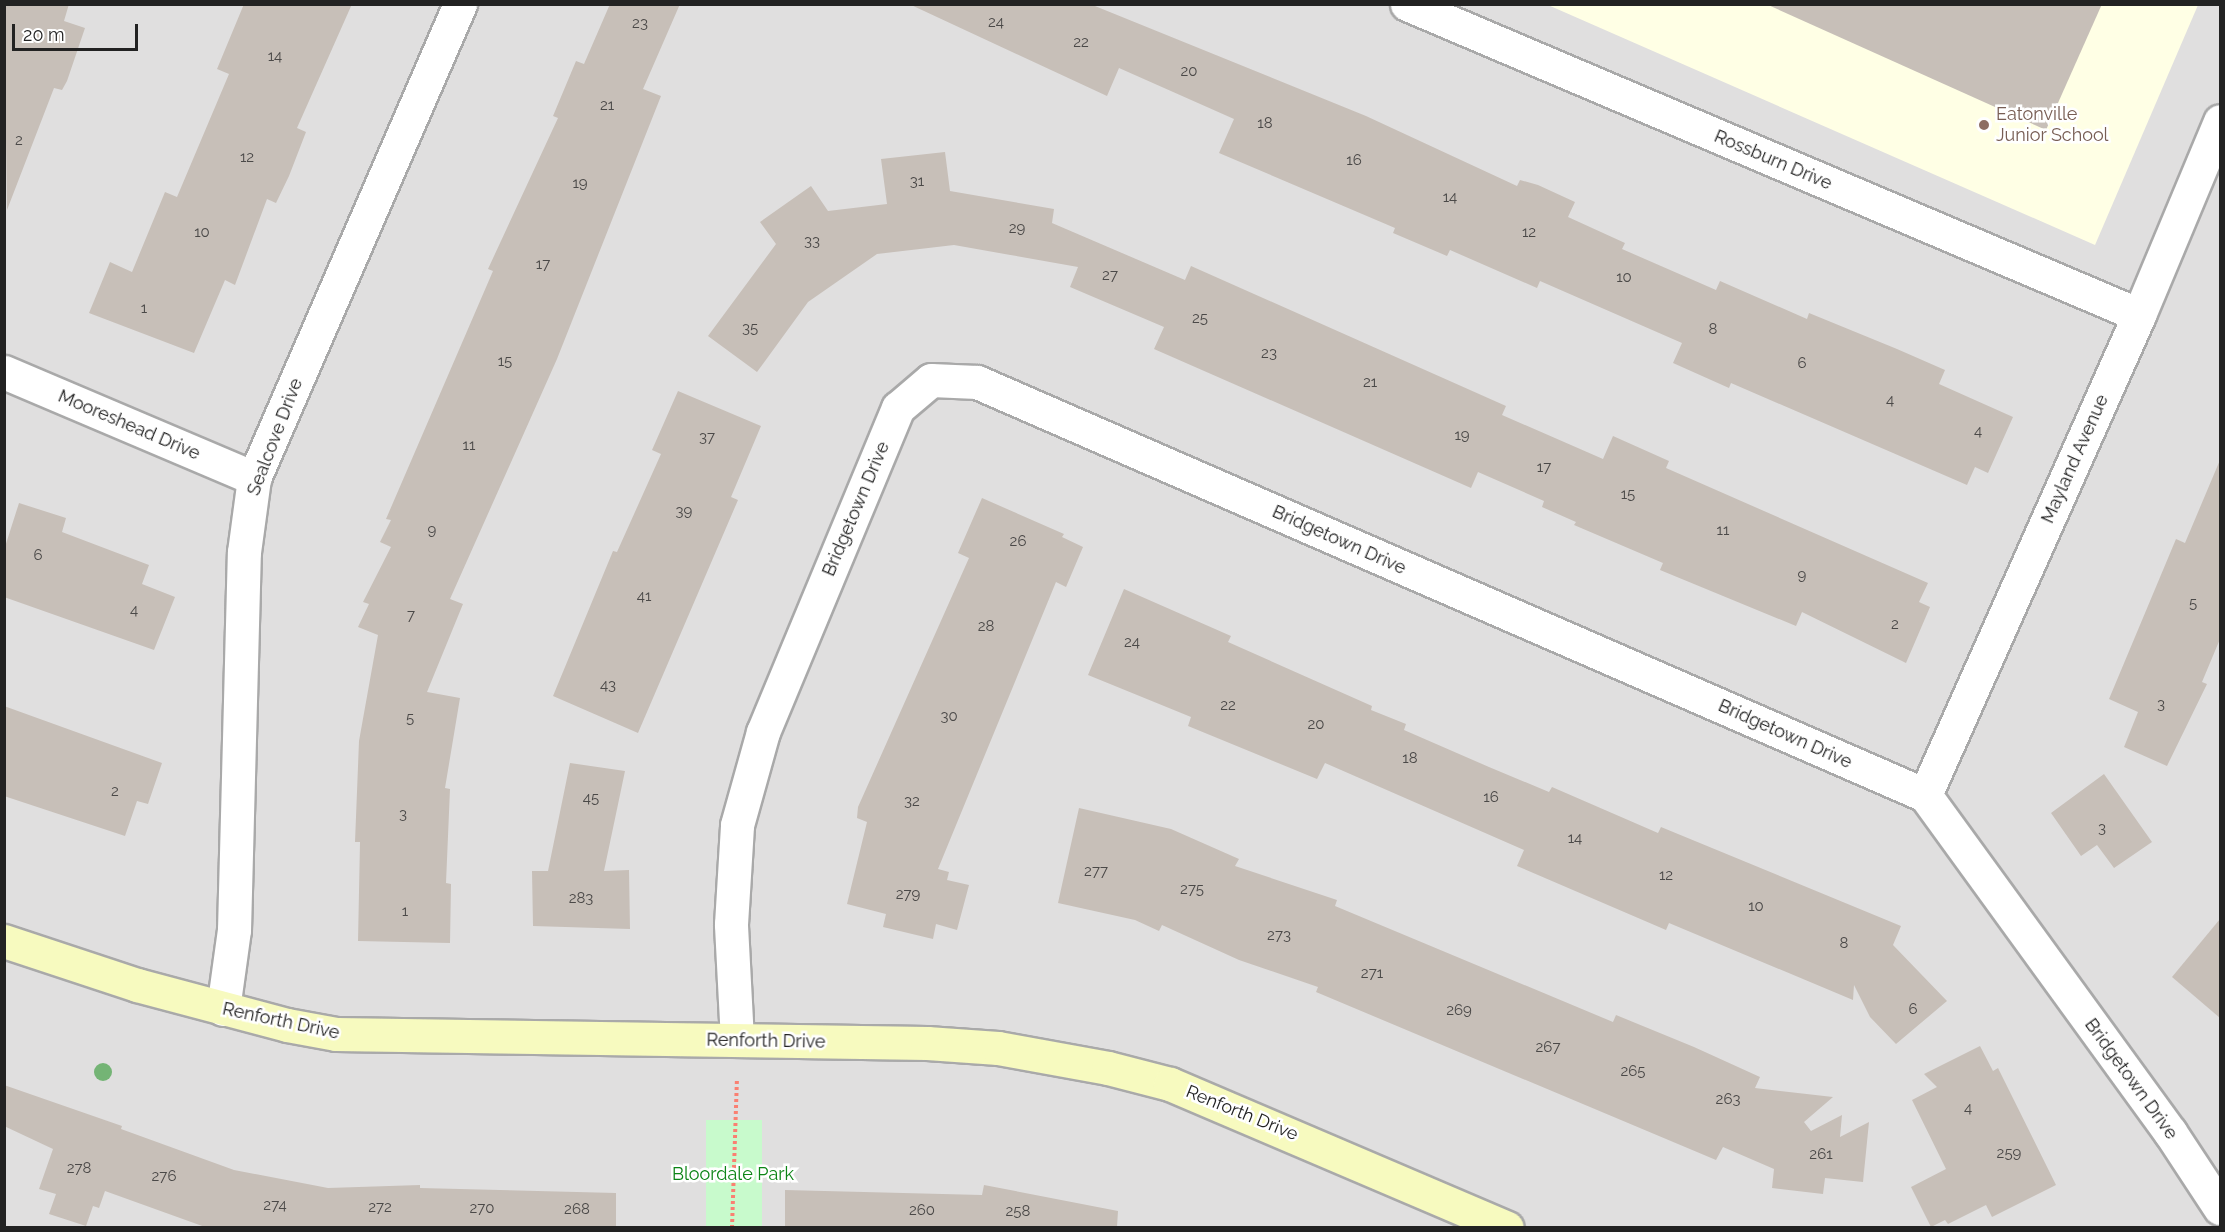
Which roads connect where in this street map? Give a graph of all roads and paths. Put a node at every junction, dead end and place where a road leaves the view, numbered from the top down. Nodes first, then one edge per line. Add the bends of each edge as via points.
1 (460, 4) edge
2 (1407, 4) edge
3 (2220, 120) edge
4 (2139, 315) junction
5 (4, 372) edge
6 (254, 478) junction
7 (1925, 795) junction
8 (4, 941) edge
9 (223, 1009) junction
10 (737, 1040) junction
11 (2220, 1208) edge
12 (732, 1227) edge
13 (1507, 1227) edge

1 - 6 street, Sealcove Drive
2 - 4 street, Rossburn Drive
3 - 4 street, Mayland Avenue
4 - 7 street, Mayland Avenue
5 - 6 street, Mooreshead Drive
6 - 9 street, Sealcove Drive via 244,552 234,930
7 - 10 street, Bridgetown Drive via 977,382 931,380 898,408 763,732 737,825 731,924
7 - 11 street, Bridgetown Drive via 2170,1132
8 - 9 street, Renforth Drive via 137,986
9 - 10 street, Renforth Drive via 336,1034
10 - 12 path
10 - 13 street, Renforth Drive via 998,1048 1108,1068 1181,1088

